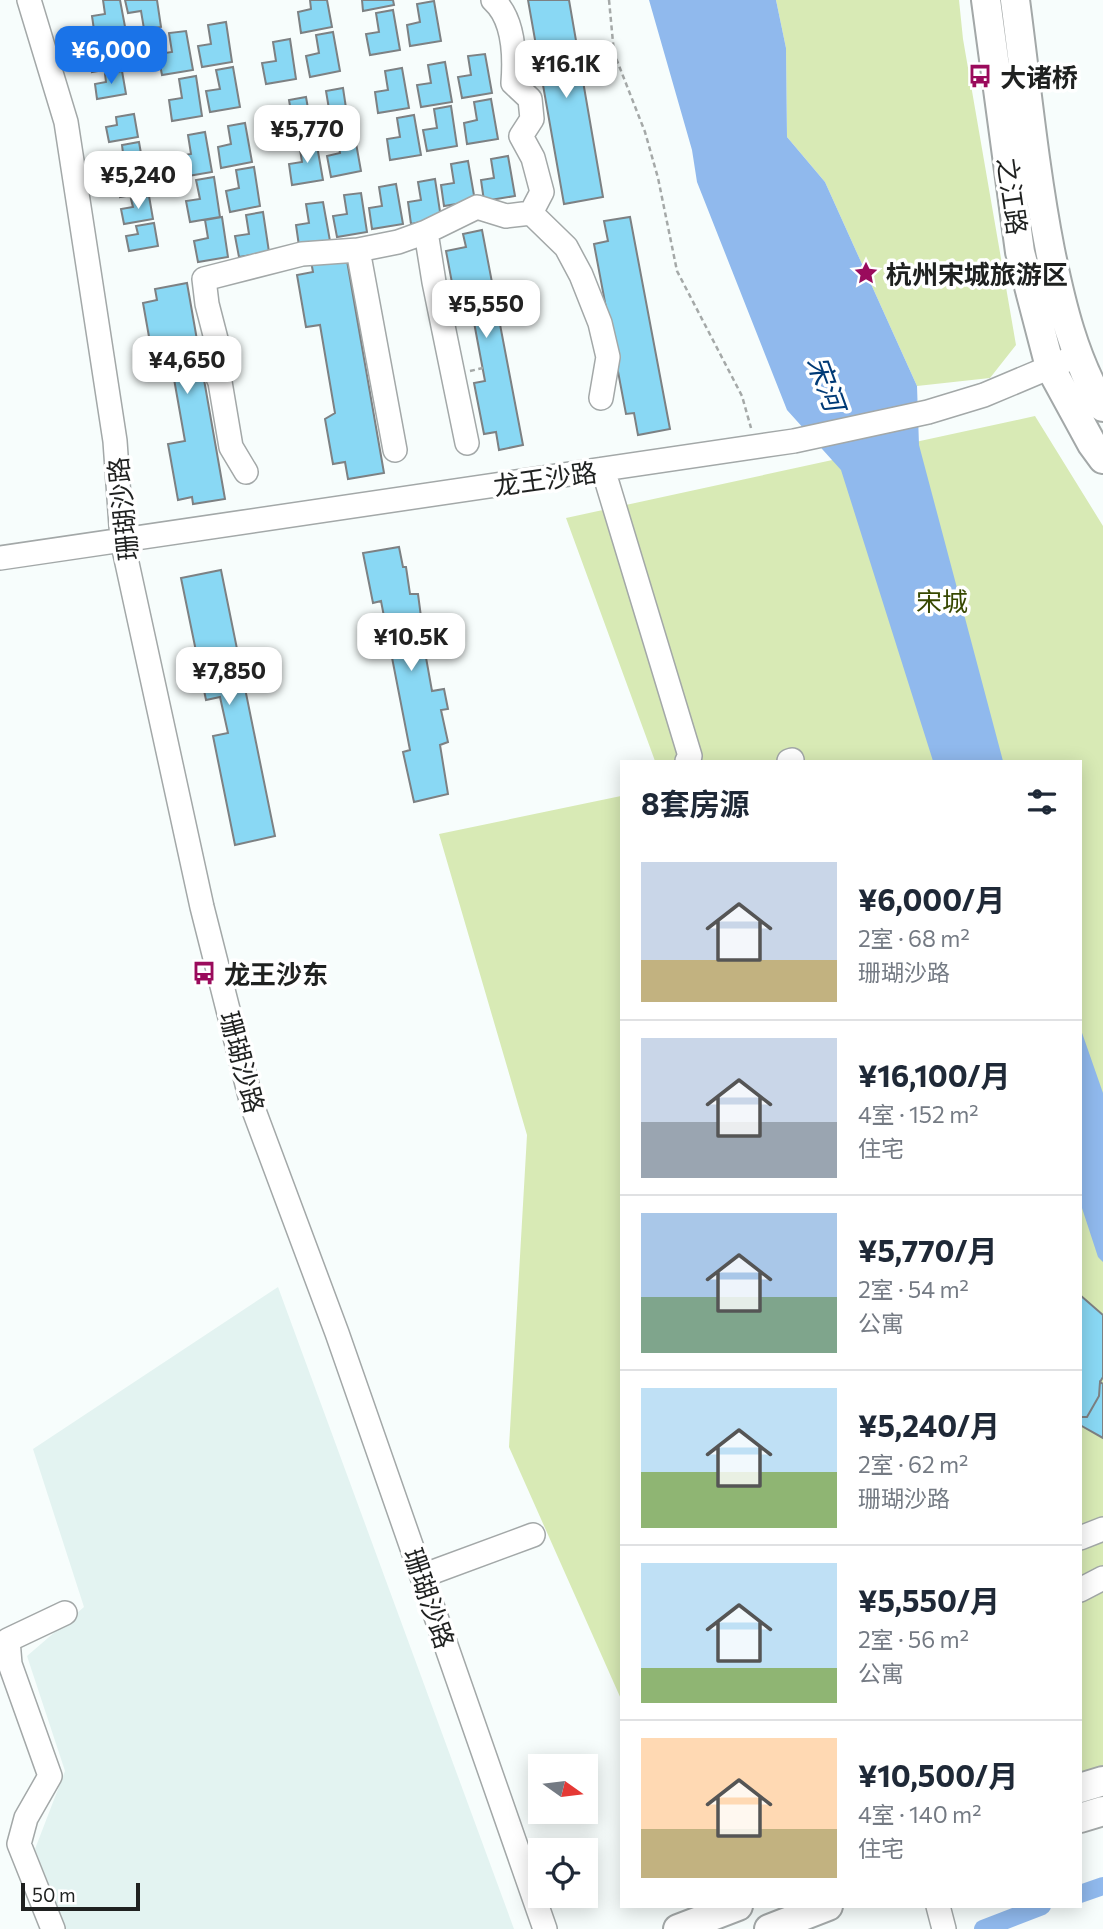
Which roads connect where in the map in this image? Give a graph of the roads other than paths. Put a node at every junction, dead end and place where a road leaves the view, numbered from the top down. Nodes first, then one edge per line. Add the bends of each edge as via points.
1 (29, 0) edge
2 (493, 0) edge
3 (986, 0) edge
4 (1015, 0) edge
5 (531, 214) junction
6 (426, 232) junction
7 (358, 250) junction
8 (1079, 355) junction
9 (1050, 367) junction
10 (601, 398) dead end
11 (1103, 407) edge
12 (467, 443) dead end
13 (395, 450) dead end
14 (1103, 459) edge
15 (603, 469) junction
16 (246, 472) dead end
17 (122, 540) junction
18 (0, 558) edge
19 (688, 760) edge
20 (1103, 1528) edge
21 (533, 1535) dead end
22 (1082, 1537) edge
23 (422, 1576) junction
24 (1103, 1578) edge
25 (1082, 1589) edge
26 (65, 1613) dead end
27 (1103, 1781) edge
28 (1082, 1787) edge
29 (1103, 1811) edge
30 (1082, 1817) edge
31 (733, 1908) edge
32 (823, 1908) edge
33 (53, 1929) edge
34 (545, 1929) edge
35 (678, 1929) edge
36 (769, 1929) edge

1 - 17 street, 珊瑚沙路 via 66,122 115,441
2 - 5 street via 508,27 515,59 513,83 530,99 532,119 521,136 533,158 542,192
3 - 9 main road, 之江路 via 1020,252
4 - 8 main road, 之江路 via 1042,206 1063,313
5 - 6 street via 506,216 477,207
5 - 10 street via 566,247 600,323 608,357
6 - 7 street
6 - 12 street
7 - 13 street
7 - 16 street via 302,254 204,279 216,339 211,348 214,369 231,447
8 - 9 street, 龙王沙路
8 - 11 main road, 之江路
9 - 14 main road, 之江路
9 - 15 street, 龙王沙路 via 928,412 757,448
15 - 17 street, 龙王沙路
15 - 19 street
17 - 18 street, 龙王沙路
17 - 23 street, 珊瑚沙路 via 202,907 253,1108
20 - 22 street
21 - 23 street
23 - 34 street, 珊瑚沙路
24 - 25 street
26 - 33 street via 8,1640 10,1664 50,1776 26,1818 19,1844
27 - 28 main road
29 - 30 main road
31 - 35 main road
32 - 36 main road

